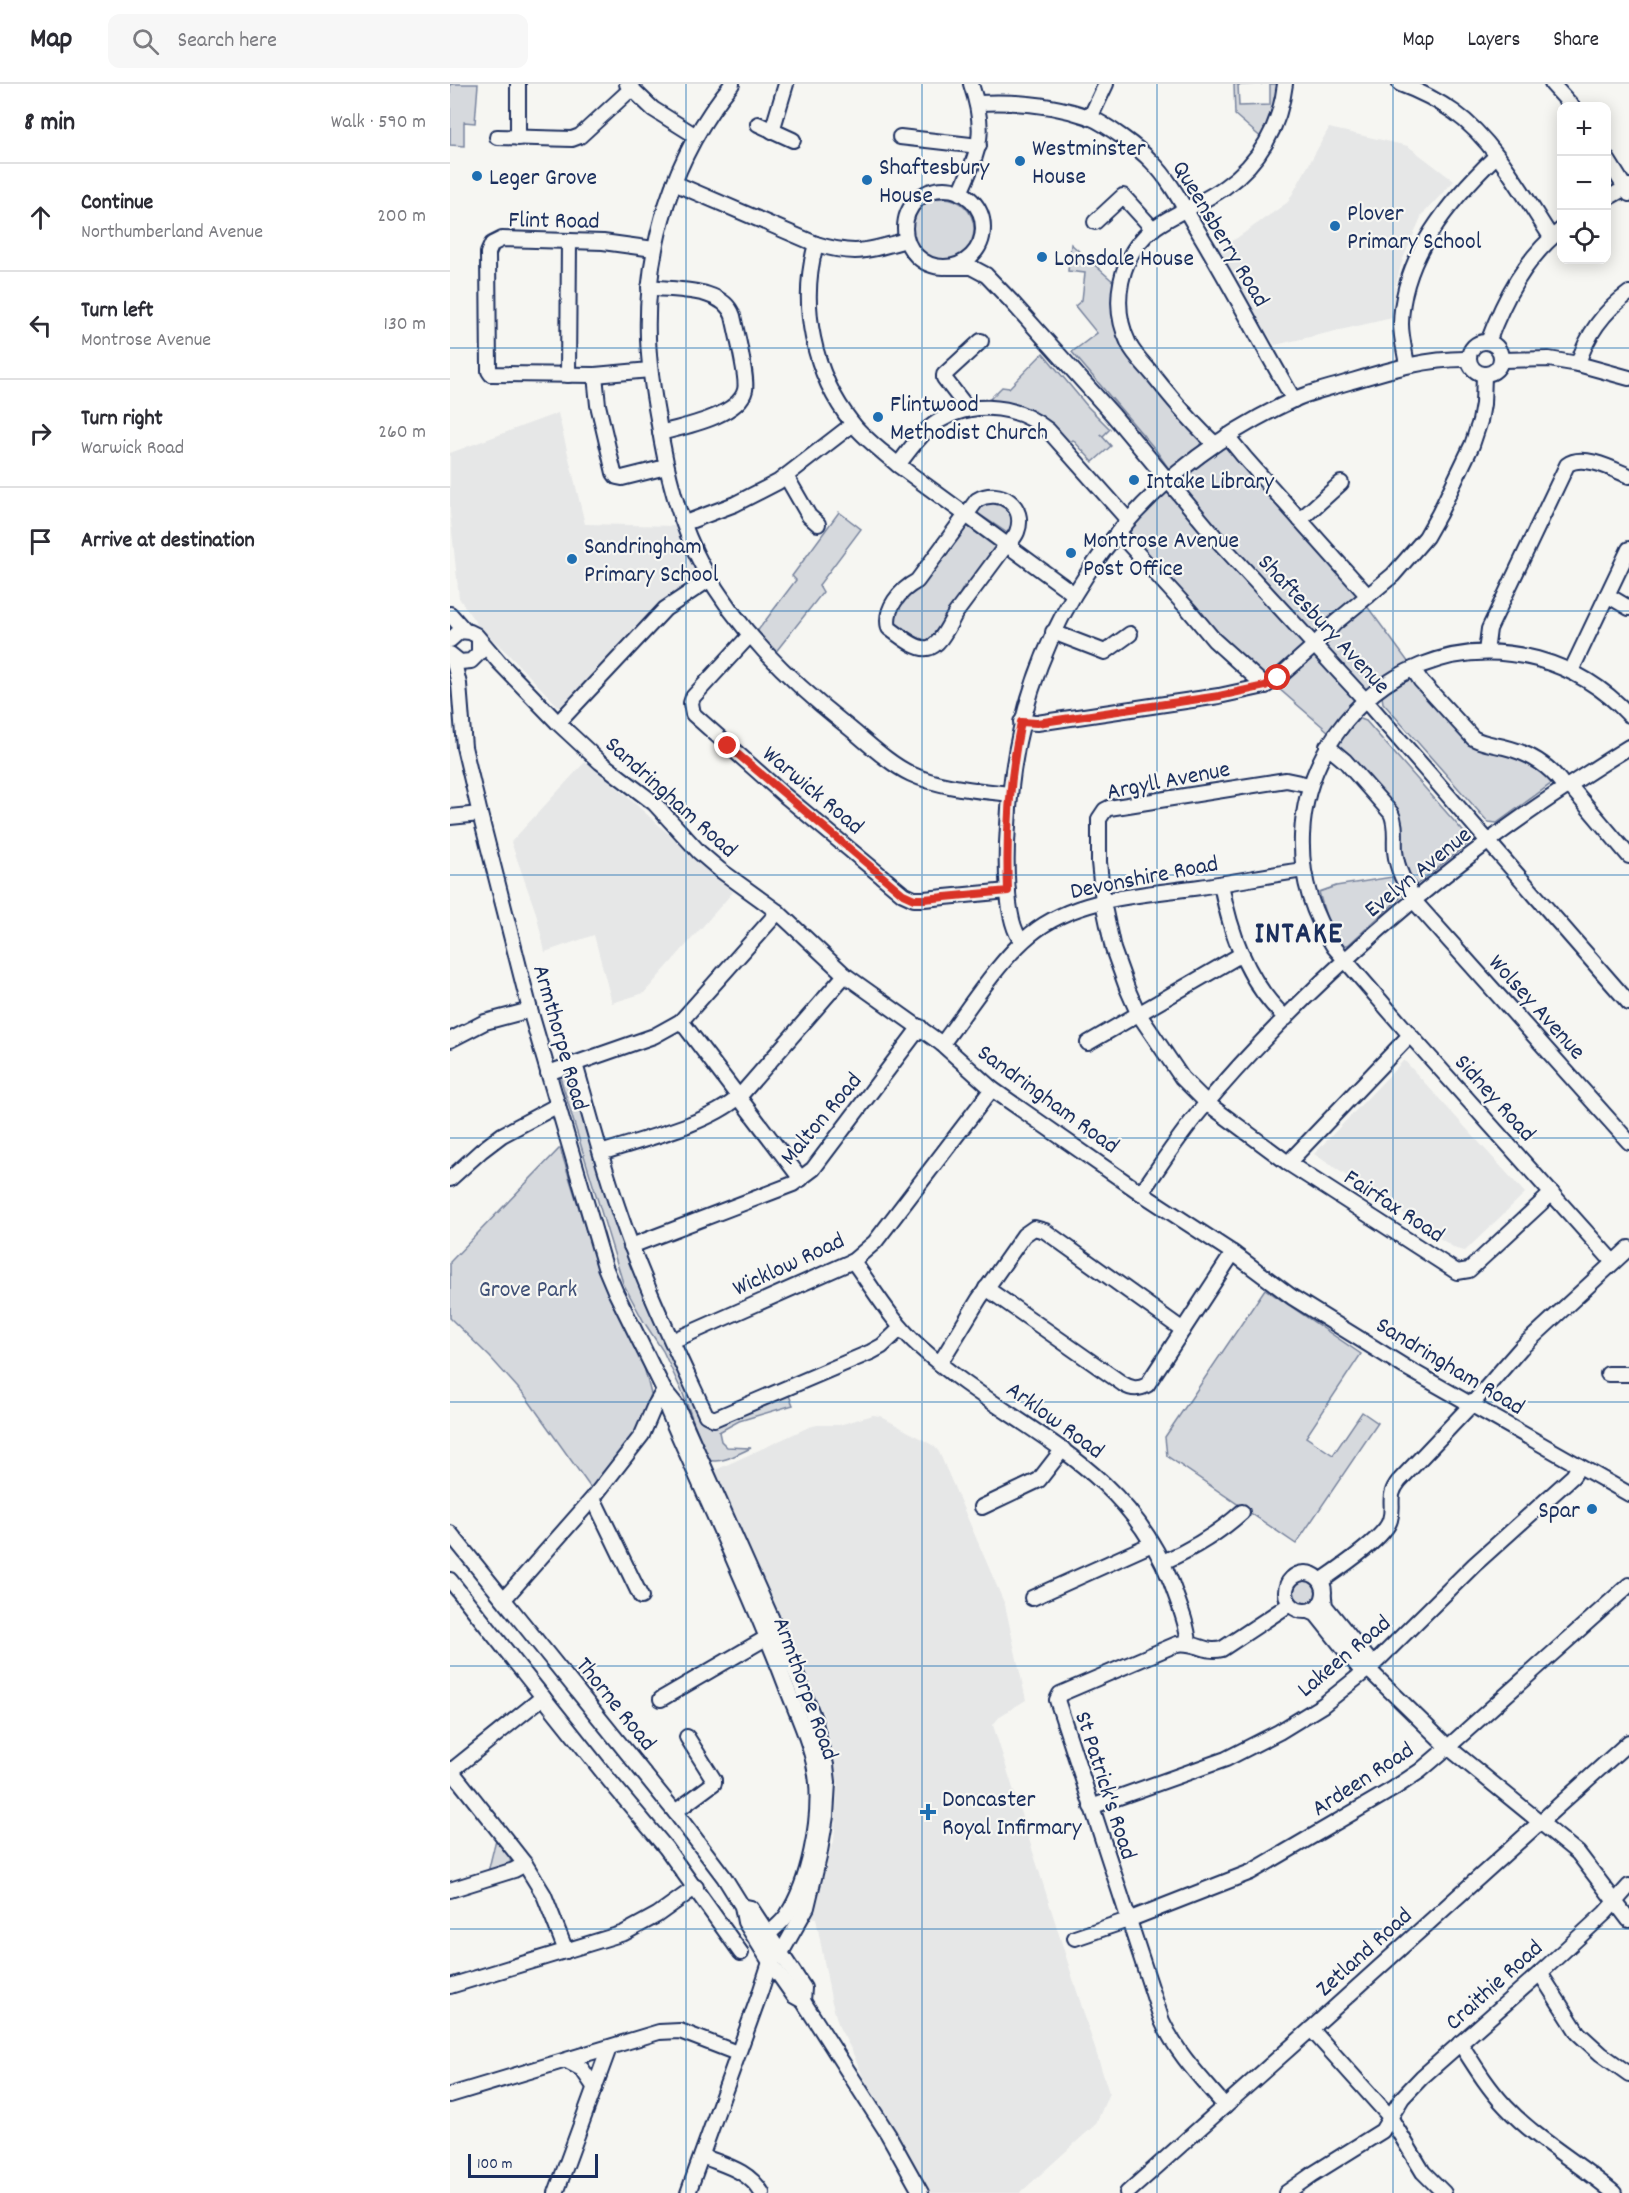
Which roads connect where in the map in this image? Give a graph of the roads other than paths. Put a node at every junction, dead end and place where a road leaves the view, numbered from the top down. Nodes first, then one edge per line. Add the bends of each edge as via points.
1 (518, 84) edge
2 (732, 84) edge
3 (786, 84) edge
4 (971, 84) edge
5 (1106, 84) edge
6 (1285, 84) edge
7 (1400, 84) edge
8 (1552, 84) edge
9 (629, 87) edge
10 (1568, 102) edge
11 (977, 104) junction
12 (1090, 117) junction
13 (758, 124) dead end
14 (772, 130) junction
15 (696, 136) junction
16 (497, 137) dead end
17 (900, 137) dead end
18 (518, 138) junction
19 (793, 140) dead end
20 (979, 146) junction
21 (1496, 156) junction
22 (1611, 164) edge
23 (674, 183) junction
24 (1628, 189) edge
25 (960, 193) junction
26 (1611, 197) edge
27 (1185, 209) junction
28 (1095, 222) dead end
29 (1153, 229) junction
30 (1556, 233) edge
31 (982, 238) junction
32 (906, 240) junction
33 (568, 241) junction
34 (816, 244) junction
35 (654, 249) junction
36 (948, 267) junction
37 (987, 275) junction
38 (649, 287) junction
39 (1629, 293) edge
40 (981, 341) dead end
41 (1488, 342) junction
42 (1469, 359) junction
43 (1502, 360) junction
44 (1578, 364) junction
45 (1407, 365) junction
46 (650, 370) junction
47 (568, 375) junction
48 (596, 375) junction
49 (1484, 375) junction
50 (1629, 378) edge
51 (1294, 399) junction
52 (968, 409) junction
53 (853, 424) junction
54 (660, 433) junction
55 (1227, 436) junction
56 (1215, 444) junction
57 (898, 465) junction
58 (666, 467) junction
59 (786, 476) junction
60 (1629, 476) edge
61 (1168, 480) junction
62 (1341, 483) dead end
63 (966, 514) junction
64 (1128, 520) junction
65 (1300, 520) junction
66 (685, 523) junction
67 (818, 524) dead end
68 (1118, 532) junction
69 (1008, 544) junction
70 (1629, 549) edge
71 (710, 579) junction
72 (1074, 594) junction
73 (1607, 595) junction
74 (1368, 596) junction
75 (1629, 608) edge
76 (450, 614) edge
77 (465, 631) junction
78 (1053, 632) junction
79 (1130, 634) dead end
80 (750, 635) junction
81 (450, 638) edge
82 (479, 641) junction
83 (1315, 645) junction
84 (1486, 652) junction
85 (451, 656) edge
86 (474, 660) junction
87 (499, 662) junction
88 (1413, 669) junction
89 (1571, 671) junction
90 (459, 684) junction
91 (1265, 686) junction
92 (1365, 700) junction
93 (455, 706) edge
94 (1629, 716) edge
95 (1021, 722) junction
96 (558, 723) junction
97 (1327, 746) junction
98 (1629, 747) edge
99 (1310, 785) junction
100 (1567, 786) junction
101 (1009, 794) junction
102 (480, 814) junction
103 (450, 817) edge
104 (1489, 840) junction
105 (1629, 856) edge
106 (1303, 870) junction
107 (1221, 884) junction
108 (1008, 891) junction
109 (1414, 900) junction
110 (1103, 902) junction
111 (778, 912) junction
112 (1022, 941) junction
113 (1242, 954) junction
114 (1346, 961) junction
115 (845, 975) junction
116 (1629, 1003) edge
117 (530, 1010) junction
118 (1138, 1013) junction
119 (1286, 1018) junction
120 (681, 1021) junction
121 (920, 1028) junction
122 (1410, 1035) junction
123 (450, 1040) edge
124 (1088, 1043) dead end
125 (942, 1044) junction
126 (575, 1064) junction
127 (548, 1073) junction
128 (992, 1089) junction
129 (739, 1097) junction
130 (1207, 1103) junction
131 (558, 1105) junction
132 (1629, 1142) edge
133 (601, 1152) junction
134 (1288, 1163) junction
135 (450, 1179) edge
136 (801, 1179) junction
137 (1141, 1193) junction
138 (1552, 1193) junction
139 (631, 1246) junction
140 (1629, 1248) edge
141 (1233, 1253) junction
142 (853, 1261) junction
143 (1613, 1262) junction
144 (986, 1288) junction
145 (901, 1328) junction
146 (1183, 1330) junction
147 (672, 1341) junction
148 (940, 1363) junction
149 (1608, 1374) dead end
150 (1629, 1374) edge
151 (1139, 1388) junction
152 (664, 1390) junction
153 (1141, 1403) dead end
154 (1472, 1404) junction
155 (1063, 1449) junction
156 (1579, 1466) junction
157 (1629, 1494) edge
158 (593, 1498) junction
159 (982, 1507) dead end
160 (1242, 1512) dead end
161 (450, 1533) edge
162 (1152, 1544) junction
163 (1163, 1562) junction
164 (450, 1580) edge
165 (1321, 1581) junction
166 (1629, 1585) edge
167 (641, 1596) dead end
168 (1032, 1598) dead end
169 (1324, 1598) junction
170 (504, 1599) junction
171 (1290, 1604) junction
172 (1309, 1611) junction
173 (772, 1634) junction
174 (1189, 1643) junction
175 (1368, 1669) junction
176 (543, 1697) junction
177 (661, 1699) dead end
178 (687, 1737) dead end
179 (1629, 1742) edge
180 (1448, 1747) junction
181 (451, 1770) edge
182 (1091, 1807) junction
183 (675, 1812) junction
184 (1540, 1821) junction
185 (525, 1864) junction
186 (1629, 1886) edge
187 (696, 1887) junction
188 (450, 1890) edge
189 (1616, 1901) junction
190 (742, 1906) junction
191 (1128, 1920) junction
192 (1629, 1920) edge
193 (768, 1935) junction
194 (1075, 1938) dead end
195 (566, 1951) junction
196 (741, 1953) dead end
197 (775, 1958) junction
198 (1539, 1973) junction
199 (450, 1986) edge
200 (1311, 2029) junction
201 (1460, 2043) junction
202 (609, 2048) junction
203 (737, 2053) junction
204 (567, 2061) junction
205 (1629, 2074) edge
206 (595, 2088) junction
207 (450, 2095) edge
208 (1225, 2106) junction
209 (1390, 2117) junction
210 (702, 2156) junction
211 (1435, 2191) edge
212 (556, 2193) edge
213 (688, 2193) edge
214 (762, 2193) edge
215 (921, 2193) edge
216 (1127, 2193) edge
217 (1286, 2193) edge
218 (1614, 2193) edge

1 - 18 street
2 - 15 street
3 - 14 street
4 - 11 street
5 - 12 street
6 - 27 street via 1270,138 1253,162 1225,187
7 - 21 street via 1456,113
8 - 10 street
9 - 15 street via 653,109
9 - 18 street via 580,136 561,140
11 - 12 street, Queensberry Road via 1039,104
11 - 20 street via 981,123
12 - 27 street, Queensberry Road via 1152,161
13 - 14 street
14 - 19 street
15 - 23 street
16 - 18 street
17 - 20 street
20 - 25 street
21 - 30 street
21 - 45 street via 1450,204 1416,261 1402,314
22 - 24 street
23 - 34 street
23 - 35 street
24 - 26 street
25 - 31 street via 971,199 981,214
25 - 32 street via 946,189 923,195 908,215
27 - 29 street
27 - 51 street, Queensberry Road
28 - 29 street via 1124,196
29 - 56 street via 1136,248 1122,276 1122,328 1136,354
30 - 41 street via 1516,281
31 - 36 street via 972,256
31 - 37 street, Shaftesbury Avenue via 979,255
32 - 34 street via 855,252
32 - 36 street via 924,261
33 - 35 street, Flint Road
33 - 47 street
33 - 47 street, Flint Road via 502,238 492,244 488,254 489,371
34 - 53 street via 808,294 814,344 828,384
35 - 38 street
36 - 37 street via 971,267
37 - 61 street, Shaftesbury Avenue
38 - 46 street
38 - 54 street via 703,294 725,302 733,316 746,384 741,400 733,408
39 - 44 street via 1595,327
40 - 52 street via 944,375
41 - 42 street via 1474,346
41 - 43 street via 1498,348
42 - 45 street
42 - 49 street via 1472,369
43 - 44 street via 1549,358
43 - 49 street via 1496,371
44 - 50 street
45 - 51 street
46 - 48 street, Flint Road
46 - 54 street
47 - 48 street, Flint Road
48 - 58 street via 598,405 617,477
49 - 74 street via 1480,421 1464,465 1439,514 1416,550
51 - 55 street
52 - 57 street via 929,429
52 - 64 street via 998,408 1038,422
53 - 57 street
53 - 59 street
54 - 58 street
55 - 56 street
55 - 65 street
56 - 61 street
57 - 63 street
58 - 66 street
59 - 66 street via 735,504
59 - 67 street via 809,516
60 - 84 street via 1578,460 1567,465 1489,629
61 - 64 street
61 - 83 street, Shaftesbury Avenue via 1221,544
62 - 65 street
63 - 69 street
63 - 69 street via 977,500 991,495 999,495 1012,504 1018,524
63 - 69 street via 887,615 889,628 912,645 926,649 935,646
64 - 68 street
65 - 74 street
66 - 71 street
68 - 72 street
68 - 91 street via 1214,640
69 - 72 street
70 - 73 street
71 - 80 street
71 - 96 street via 665,609
72 - 78 street
73 - 75 street
73 - 89 street
74 - 83 street
76 - 77 street
77 - 81 street
77 - 82 street, Sandringham Road via 476,635
78 - 79 street via 1105,652
78 - 95 street
80 - 101 street via 771,660 822,706 897,766 948,785
80 - 108 street, Warwick Road via 693,697 693,714 903,894 924,899
82 - 86 street
82 - 87 street, Sandringham Road
83 - 91 street
83 - 92 street, Shaftesbury Avenue
84 - 88 street, Sidney Road via 1443,658
84 - 89 street, Sidney Road via 1526,657
85 - 86 street via 460,662
85 - 90 street, Armthorpe Road
86 - 87 street
86 - 90 street
87 - 96 street, Sandringham Road
88 - 92 street, Sidney Road
88 - 100 street via 1473,738 1526,754
89 - 94 street, Sidney Road via 1601,690
90 - 93 street, Armthorpe Road
91 - 95 street via 1219,696
92 - 97 street, Sidney Road
92 - 104 street, Shaftesbury Avenue
93 - 102 street, Armthorpe Road
95 - 101 street
96 - 111 street, Sandringham Road via 600,762 654,803 699,852
97 - 99 street, Sidney Road
97 - 109 street, Wolsey Avenue via 1345,761 1395,820 1398,869
98 - 100 street, Evelyn Avenue
99 - 106 street, Sidney Road via 1303,818
99 - 110 street, Argyll Avenue via 1286,780 1105,810 1099,819
100 - 104 street, Evelyn Avenue
100 - 105 street
101 - 108 street
102 - 103 street
102 - 117 street, Armthorpe Road
104 - 109 street, Evelyn Avenue
104 - 116 street, Shaftesbury Avenue
106 - 107 street, Devonshire Road
106 - 114 street, Sidney Road via 1324,932
107 - 110 street, Devonshire Road
107 - 113 street
108 - 112 street via 1015,930
109 - 114 street, Evelyn Avenue
109 - 132 street, Wolsey Avenue
110 - 112 street, Devonshire Road via 1061,915
110 - 118 street, Argyll Avenue via 1113,948
111 - 115 street, Sandringham Road
111 - 120 street
112 - 125 street, Devonshire Road
113 - 118 street
113 - 119 street via 1262,990
114 - 119 street, Evelyn Avenue
114 - 122 street, Sidney Road
115 - 121 street, Sandringham Road
115 - 129 street
117 - 123 street via 484,1022
117 - 127 street, Armthorpe Road
118 - 124 street
118 - 130 street, Argyll Avenue via 1182,1078
119 - 130 street, Evelyn Avenue
120 - 126 street via 654,1036
120 - 129 street
121 - 125 street, Sandringham Road
121 - 136 street, Malton Road via 813,1169
122 - 134 street
122 - 138 street, Sidney Road
125 - 128 street, Sandringham Road
126 - 127 street
126 - 133 street, Armthorpe Road
127 - 131 street, Armthorpe Road
128 - 137 street, Sandringham Road
128 - 142 street, Wicklow Road via 875,1242
129 - 133 street via 705,1118
129 - 136 street
130 - 134 street, Fairfax Road
130 - 137 street, Evelyn Avenue
131 - 135 street via 502,1135
131 - 152 street, Armthorpe Road via 605,1266
133 - 139 street, Armthorpe Road
134 - 138 street, Fairfax Road via 1457,1272 1469,1270
136 - 139 street, Malton Road
137 - 141 street, Sandringham Road
138 - 143 street, Sidney Road
139 - 147 street, Armthorpe Road
140 - 143 street
141 - 146 street
141 - 154 street, Sandringham Road via 1292,1297
142 - 145 street, Arklow Road
142 - 147 street, Wicklow Road
143 - 154 street via 1521,1347
144 - 146 street via 1032,1222
144 - 148 street
144 - 151 street via 1129,1388
145 - 147 street, Armthorpe Road via 871,1352 714,1419 706,1414
145 - 148 street, Arklow Road
146 - 151 street via 1147,1385
148 - 155 street, Arklow Road
149 - 150 street
151 - 153 street
152 - 158 street via 642,1435
152 - 173 street, Armthorpe Road via 676,1406
154 - 156 street, Sandringham Road
154 - 165 street via 1393,1488 1387,1527
155 - 159 street via 1039,1480
155 - 162 street, Arklow Road via 1127,1507
156 - 157 street, Sandringham Road
156 - 175 street, Lakeen Road via 1573,1476 1474,1565
158 - 167 street
158 - 170 street
160 - 163 street via 1225,1528
161 - 170 street, Thorne Road
162 - 163 street, Arklow Road
162 - 168 street
163 - 174 street, Arklow Road
164 - 176 street
165 - 169 street
165 - 171 street via 1305,1573 1292,1578 1286,1588
166 - 180 street, Ardeen Road
169 - 172 street
169 - 175 street via 1324,1606
170 - 183 street, Thorne Road
171 - 172 street
171 - 174 street via 1222,1649 1210,1651
172 - 175 street
173 - 177 street
173 - 193 street, Armthorpe Road via 811,1751 817,1808 801,1884 786,1917
173 - 197 street, Armthorpe Road via 814,1719 828,1782 821,1847 807,1907
174 - 182 street, St Patrick's Road via 1177,1644 1058,1696 1057,1705
175 - 180 street
175 - 182 street, Lakeen Road via 1323,1705 1246,1750
176 - 181 street
176 - 187 street
178 - 183 street via 714,1783
179 - 184 street, Zetland Road
180 - 184 street
180 - 191 street, Ardeen Road via 1393,1790 1251,1872
181 - 185 street
182 - 191 street, St Patrick's Road
183 - 190 street, Thorne Road
184 - 189 street via 1578,1853
184 - 200 street, Zetland Road
185 - 188 street
185 - 195 street via 544,1895
186 - 189 street, Craithie Road
187 - 195 street via 624,1933
187 - 196 street
189 - 192 street
189 - 198 street, Craithie Road
190 - 193 street, Thorne Road via 751,1908
190 - 197 street, Thorne Road via 745,1922
191 - 194 street, Ardeen Road
191 - 208 street, St Patrick's Road via 1170,2038
193 - 197 street, Thorne Road
195 - 199 street
197 - 203 street, Armthorpe Road
197 - 215 street, Thorne Road via 804,1988 803,2001
198 - 201 street, Craithie Road
198 - 205 street via 1578,2033
200 - 208 street, Zetland Road
200 - 209 street
201 - 209 street, Craithie Road via 1422,2076
201 - 218 street via 1506,2107
202 - 203 street via 680,2031
202 - 204 street
202 - 206 street
203 - 210 street, Armthorpe Road
204 - 206 street via 582,2069
204 - 207 street
206 - 212 street
208 - 216 street, Zetland Road
209 - 211 street
209 - 217 street, Craithie Road via 1378,2135
210 - 213 street, Armthorpe Road
210 - 214 street via 745,2174

